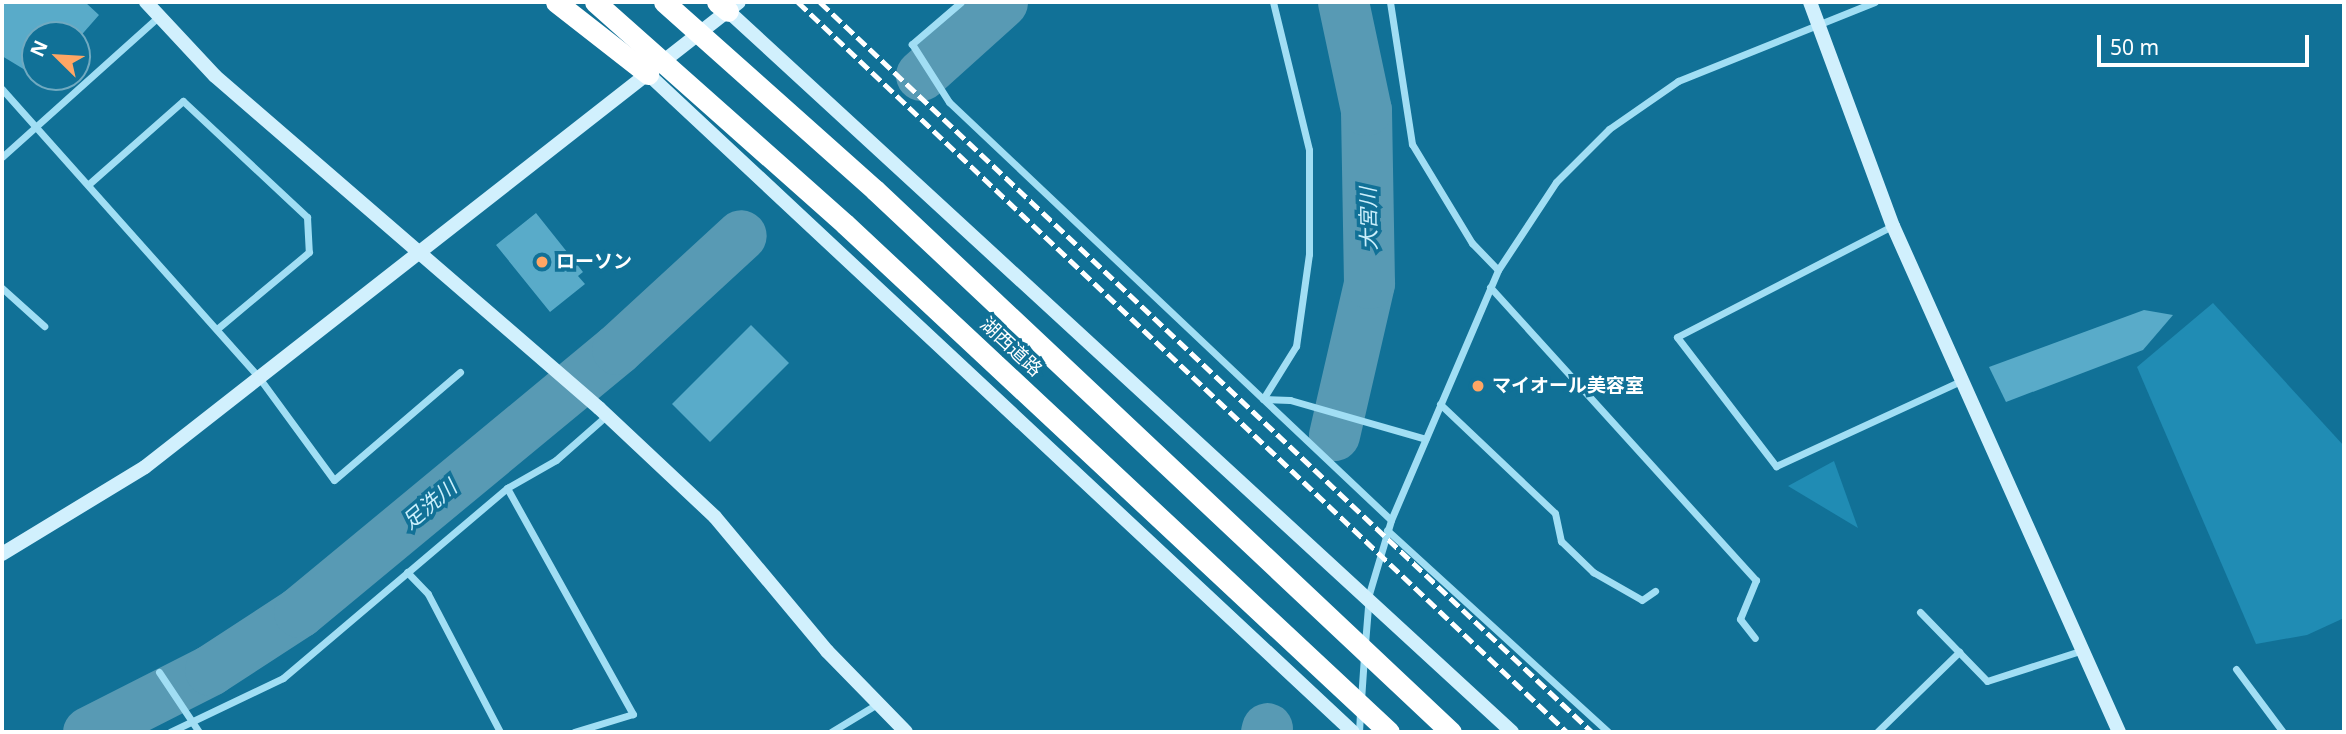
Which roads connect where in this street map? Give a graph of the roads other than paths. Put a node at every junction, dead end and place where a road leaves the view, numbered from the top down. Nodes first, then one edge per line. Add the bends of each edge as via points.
1 (146, 2) edge
2 (556, 2) edge
3 (595, 2) edge
4 (664, 2) edge
5 (961, 2) edge
6 (1273, 2) edge
7 (1390, 2) edge
8 (1810, 2) edge
9 (1875, 2) edge
10 (728, 5) edge
11 (159, 16) junction
12 (1818, 25) junction
13 (648, 74) junction
14 (2, 89) edge
15 (38, 125) junction
16 (2, 157) edge
17 (90, 183) junction
18 (1893, 226) junction
19 (414, 253) junction
20 (1498, 270) junction
21 (1490, 287) junction
22 (2, 288) edge
23 (44, 326) dead end
24 (217, 329) junction
25 (460, 372) dead end
26 (260, 379) junction
27 (1963, 380) junction
28 (1263, 399) junction
29 (1440, 404) junction
30 (603, 412) junction
31 (1426, 439) junction
32 (507, 488) junction
33 (1391, 520) junction
34 (1387, 530) junction
35 (2, 554) edge
36 (407, 572) junction
37 (1655, 591) dead end
38 (1369, 594) junction
39 (1920, 612) dead end
40 (1755, 638) dead end
41 (2084, 650) junction
42 (1959, 652) junction
43 (2236, 669) dead end
44 (159, 672) dead end
45 (877, 704) junction
46 (190, 720) junction
47 (170, 732) edge
48 (199, 732) edge
49 (500, 732) edge
50 (574, 732) edge
51 (831, 732) edge
52 (906, 732) edge
53 (1353, 732) edge
54 (1359, 732) edge
55 (1389, 732) edge
56 (1451, 732) edge
57 (1512, 732) edge
58 (1608, 732) edge
59 (1877, 732) edge
60 (2119, 732) edge
61 (2283, 732) edge

1 - 11 street
2 - 13 highway
3 - 55 highway, 湖西道路, bridge via 845,224
4 - 56 highway, 湖西道路, bridge via 875,190
5 - 28 street via 912,44 949,102
6 - 28 street via 1309,150 1309,254 1296,346
7 - 20 street via 1412,144 1472,243
8 - 12 street
9 - 12 street
10 - 13 street
10 - 38 street
11 - 15 street
11 - 19 street via 215,76
12 - 18 street
12 - 20 street via 1678,80 1609,129 1556,181
13 - 19 street
13 - 53 street
14 - 15 street
15 - 16 street
15 - 17 street
17 - 24 street
17 - 24 street via 184,101 307,217 310,252
18 - 27 street
18 - 27 street via 1677,337 1776,466
19 - 26 street
19 - 30 street
20 - 21 street
21 - 29 street
21 - 40 street via 1756,580 1740,619
22 - 23 street
24 - 26 street
25 - 26 street via 334,480
26 - 35 street via 145,467
27 - 41 street
28 - 31 street via 1290,400 1376,421
28 - 33 street
29 - 31 street
29 - 37 street via 1555,513 1561,541 1593,572 1642,600
30 - 32 street via 556,460
30 - 45 street via 715,517
31 - 33 street
32 - 36 street
32 - 50 street via 633,714
33 - 34 street
34 - 38 street
34 - 58 street
36 - 46 street via 283,678
36 - 49 street via 428,594
38 - 54 street
38 - 57 street
39 - 42 street
41 - 42 street via 1987,681
41 - 60 street
42 - 59 street
43 - 61 street
44 - 46 street
45 - 51 street
45 - 52 street
46 - 47 street
46 - 48 street

